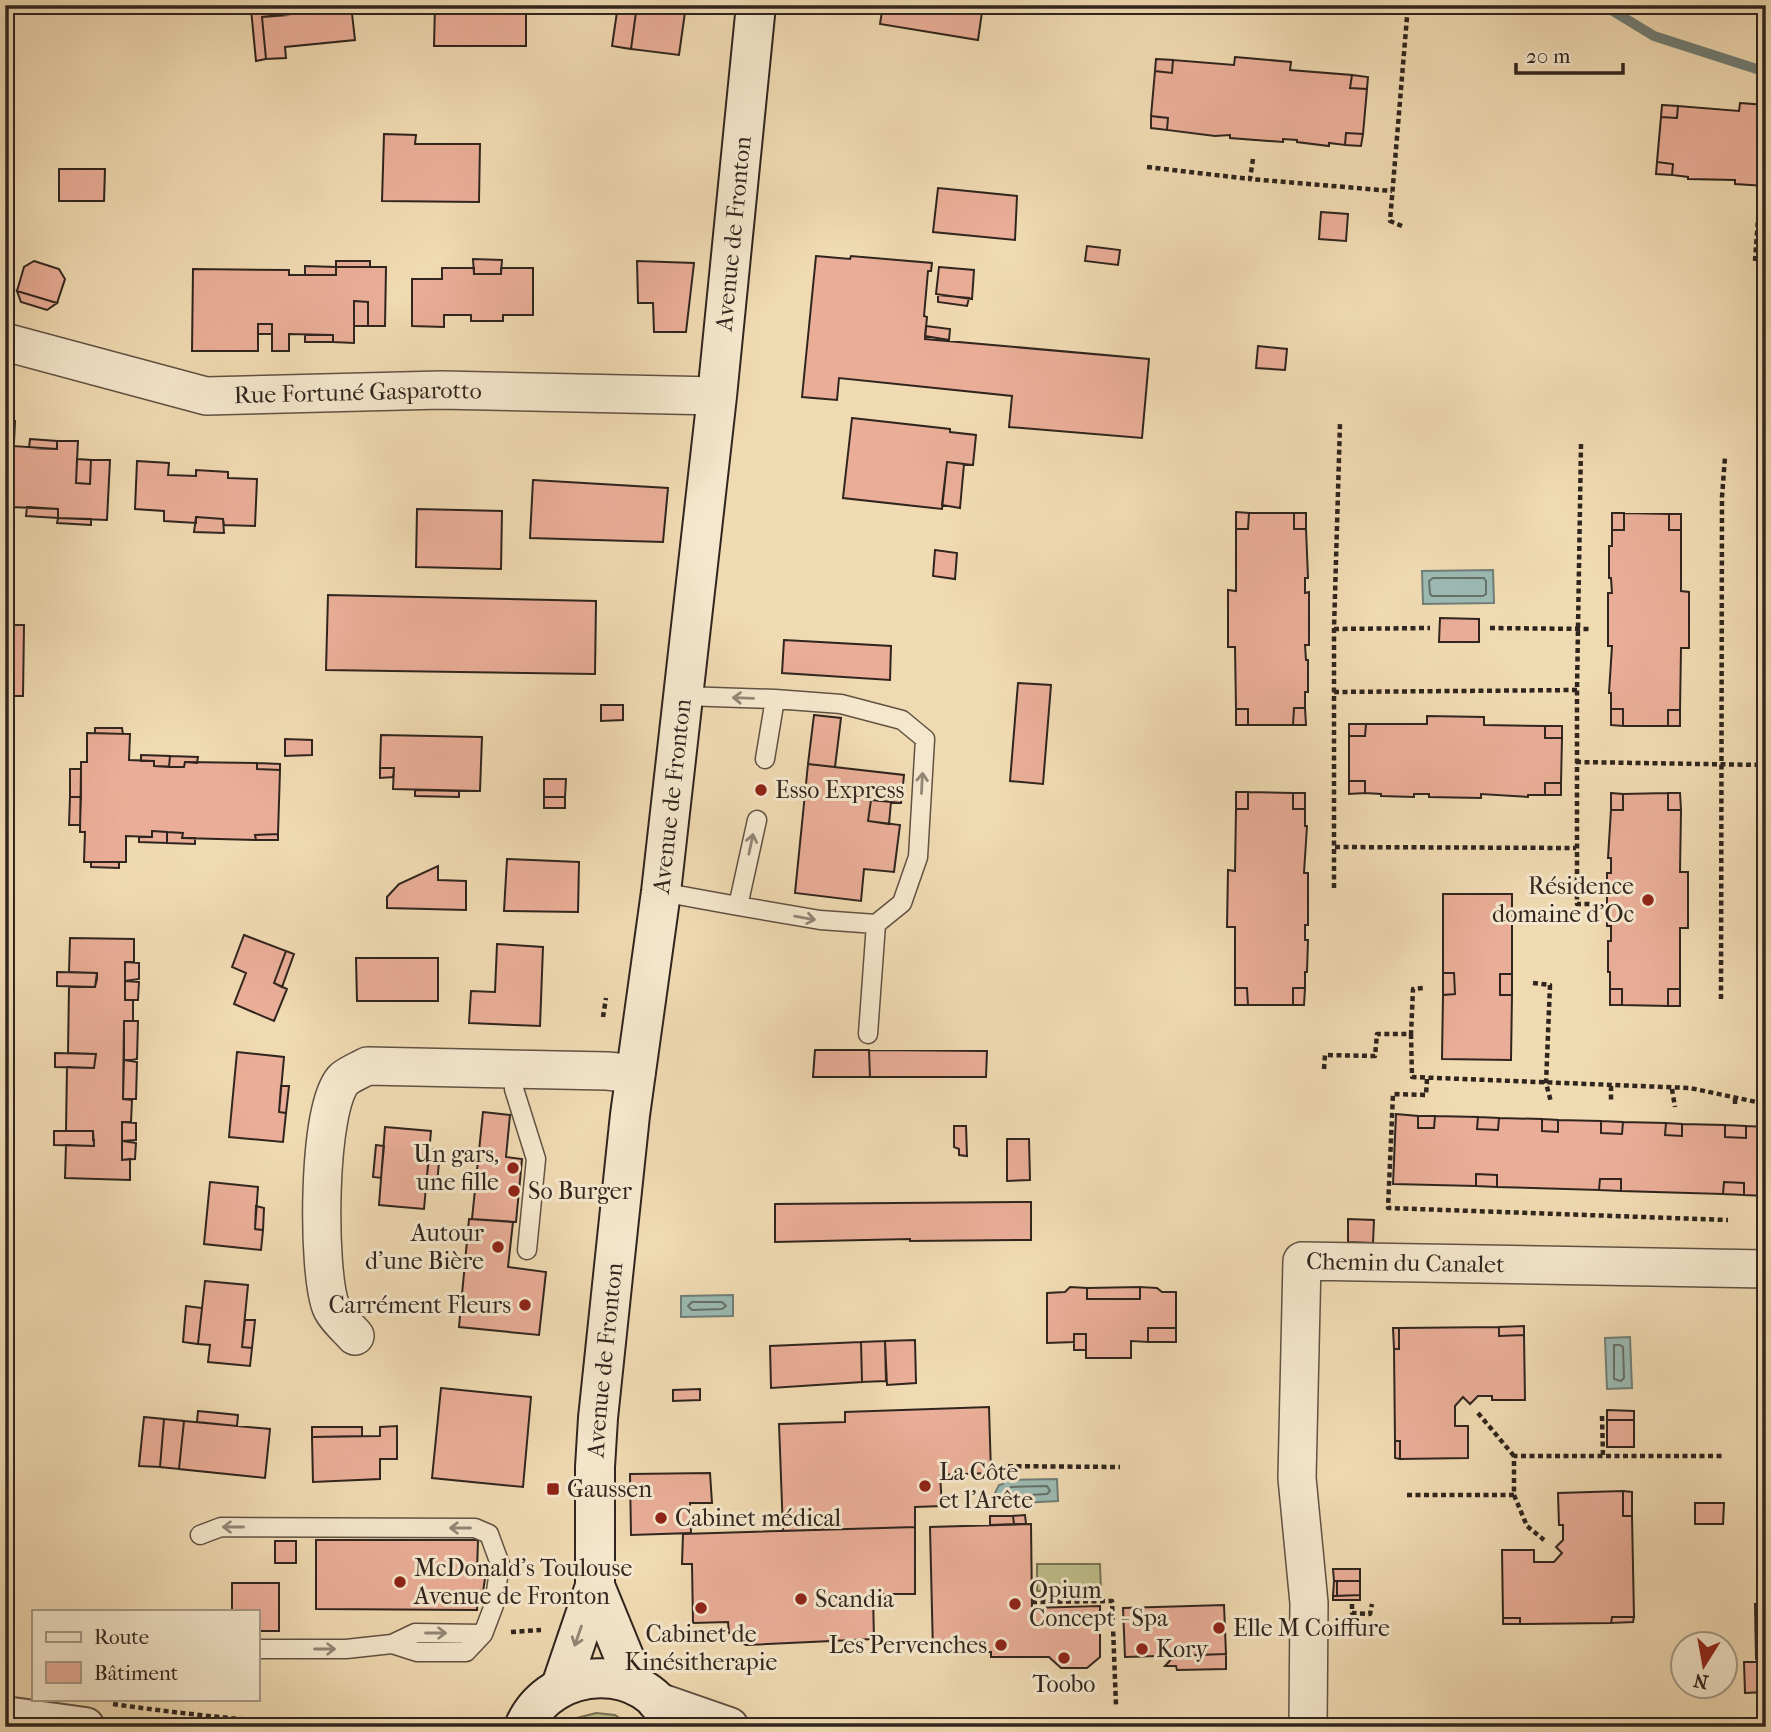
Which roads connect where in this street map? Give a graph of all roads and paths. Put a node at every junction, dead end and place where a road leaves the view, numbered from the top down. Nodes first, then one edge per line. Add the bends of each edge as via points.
1 (756, 5) edge
2 (1408, 5) edge
3 (1253, 159) dead end
4 (1147, 167) dead end
5 (1250, 179) junction
6 (1392, 191) junction
7 (1759, 205) dead end
8 (1402, 226) dead end
9 (1755, 261) dead end
10 (5, 342) edge
11 (717, 396) junction
12 (1340, 423) dead end
13 (1581, 444) dead end
14 (1725, 457) dead end
15 (1430, 628) dead end
16 (1490, 628) dead end
17 (1577, 628) junction
18 (1334, 629) junction
19 (1590, 629) dead end
20 (1577, 690) junction
21 (1334, 692) junction
22 (683, 696) junction
23 (775, 699) junction
24 (765, 759) dead end
25 (1576, 762) junction
26 (1720, 763) junction
27 (1766, 765) edge
28 (757, 820) dead end
29 (1335, 846) junction
30 (1576, 848) junction
31 (1334, 888) dead end
32 (661, 892) junction
33 (1591, 904) dead end
34 (738, 906) junction
35 (876, 923) junction
36 (1533, 983) dead end
37 (1424, 988) dead end
38 (1721, 999) dead end
39 (868, 1034) dead end
40 (1411, 1034) junction
41 (516, 1069) junction
42 (1324, 1069) dead end
43 (636, 1074) junction
44 (1427, 1079) junction
45 (1546, 1083) junction
46 (1611, 1086) junction
47 (1672, 1088) junction
48 (1735, 1099) junction
49 (1611, 1101) dead end
50 (1551, 1102) dead end
51 (1766, 1104) edge
52 (1675, 1107) dead end
53 (1735, 1107) dead end
54 (1728, 1220) dead end
55 (527, 1251) dead end
56 (1766, 1269) edge
57 (355, 1336) dead end
58 (1478, 1413) dead end
59 (1602, 1416) dead end
60 (1514, 1456) junction
61 (1603, 1456) junction
62 (1722, 1456) dead end
63 (991, 1466) dead end
64 (1120, 1467) dead end
65 (1407, 1495) dead end
66 (1514, 1495) junction
67 (200, 1535) dead end
68 (1544, 1540) dead end
69 (595, 1586) junction
70 (1032, 1602) dead end
71 (1352, 1604) dead end
72 (1371, 1604) dead end
73 (259, 1649) edge
74 (561, 1686) junction
75 (655, 1705) edge
76 (1116, 1706) dead end
77 (98, 1715) edge
78 (5, 1716) edge
79 (503, 1723) edge
80 (729, 1727) edge
81 (1308, 1727) edge

1 - 11 main road, Avenue de Fronton
2 - 6 path
3 - 5 path
4 - 5 path
5 - 6 path
6 - 8 path via 1390,221
7 - 9 path
10 - 11 street, Rue Fortuné Gasparotto via 206,396 441,390
11 - 22 main road, Avenue de Fronton
12 - 18 path
13 - 17 path
14 - 26 path
15 - 18 path
16 - 17 path
17 - 19 path
17 - 20 path
18 - 21 path
20 - 21 path
20 - 25 path
21 - 29 path
23 -> 22 lane
22 - 32 main road, Avenue de Fronton
23 - 24 lane
35 -> 23 lane via 902,903 918,857 925,738 902,720 841,704
25 - 26 path
25 - 30 path
26 - 27 path
26 - 38 path
34 -> 28 lane
29 - 30 path
29 - 31 path
30 - 33 path via 1577,904
32 - 34 lane
32 - 43 main road, Avenue de Fronton
34 -> 35 lane via 820,920
35 - 39 lane
36 - 45 path via 1550,985
37 - 40 path via 1413,989
40 - 42 path via 1377,1034 1375,1056 1325,1055
40 - 44 path via 1412,1077
41 - 43 street
41 - 55 lane via 514,1089 536,1159
41 - 57 street via 367,1066 343,1080 331,1104 321,1197 331,1308
43 - 69 main road, Avenue de Fronton via 598,1418
44 - 45 path
44 - 54 path via 1426,1095 1393,1094 1388,1208
45 - 46 path
45 - 50 path
46 - 47 path
46 - 49 path
47 - 48 path
47 - 52 path
48 - 51 path
48 - 53 path
56 - 81 street, Chemin du Canalet via 1302,1261 1297,1478 1309,1604
58 - 60 path
59 - 61 path
60 - 61 path
60 - 66 path
61 - 62 path
63 - 64 path
65 - 66 path
66 - 68 path via 1527,1526
73 -> 67 lane via 392,1644 417,1652 466,1652 483,1634 494,1605 500,1564 489,1534 475,1528 220,1527
69 -> 74 main road, Avenue de Fronton
69 - 75 main road, Avenue de Fronton
70 - 76 path via 1112,1601
71 - 72 path via 1352,1613 1370,1614
74 - 75 main road via 579,1679 618,1680
74 - 79 main road
75 - 80 main road
77 - 78 main road
77 - 79 path via 344,1727

